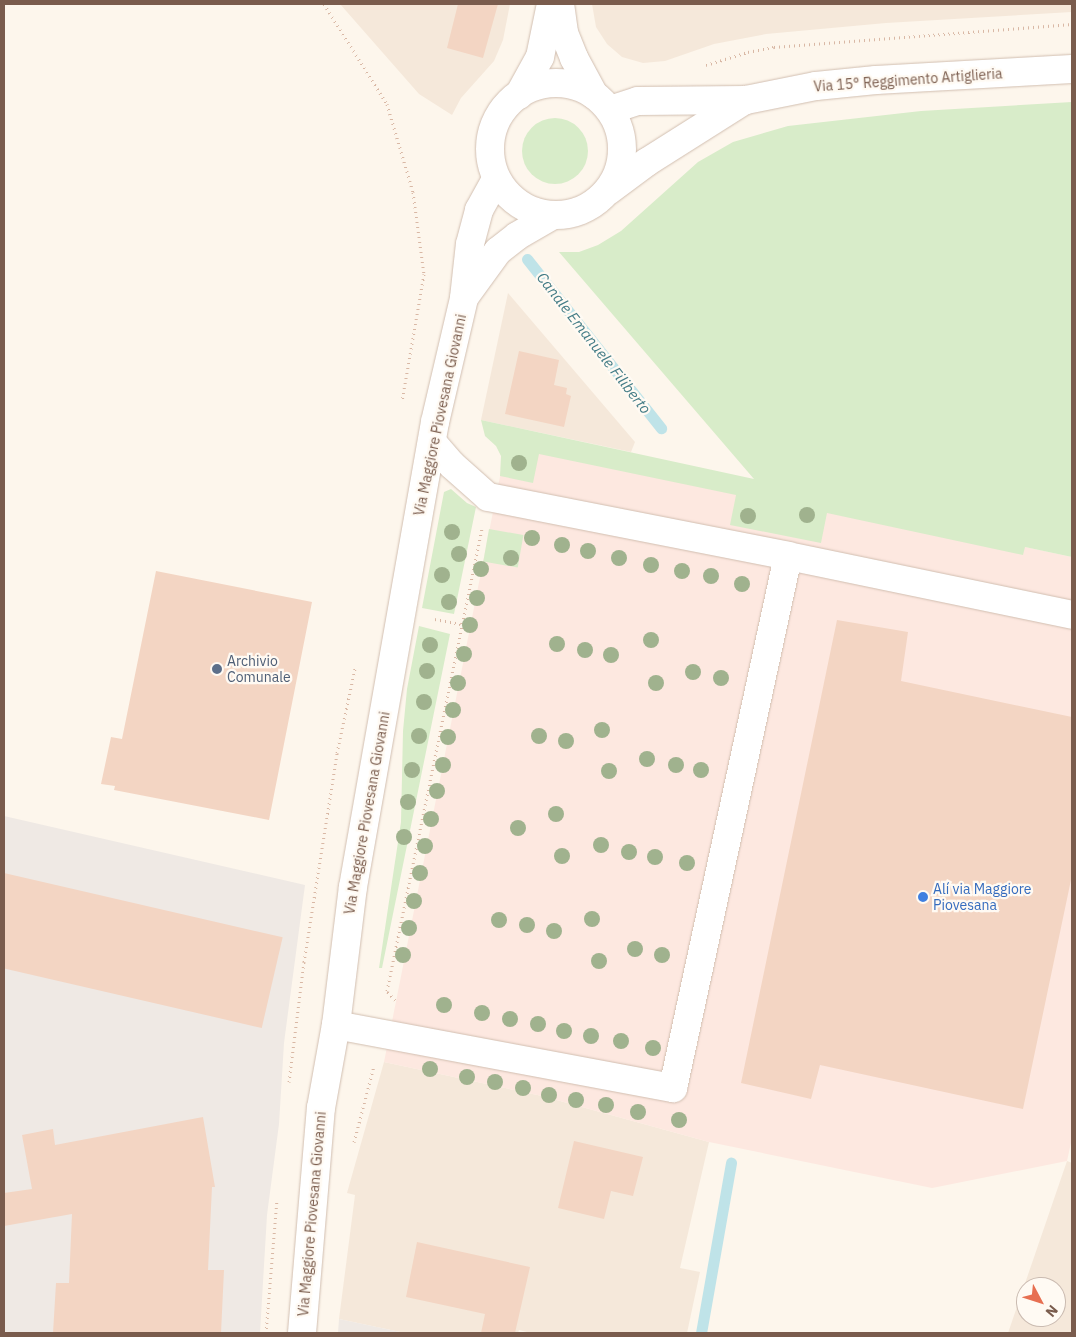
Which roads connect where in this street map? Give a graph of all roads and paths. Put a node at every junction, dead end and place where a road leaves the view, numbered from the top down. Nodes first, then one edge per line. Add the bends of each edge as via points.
1 (324, 4) edge
2 (551, 4) edge
3 (560, 4) edge
4 (1072, 24) edge
5 (704, 66) dead end
6 (1072, 69) edge
7 (519, 95) junction
8 (746, 100) junction
9 (602, 102) junction
10 (496, 179) junction
11 (607, 192) junction
12 (551, 216) junction
13 (464, 298) junction
14 (401, 409) dead end
15 (432, 442) junction
16 (484, 520) dead end
17 (788, 556) junction
18 (1072, 615) edge
19 (429, 618) dead end
20 (461, 624) junction
21 (396, 1002) dead end
22 (336, 1025) junction
23 (278, 1191) dead end
24 (266, 1333) edge
25 (302, 1333) edge

1 - 14 path via 387,104 413,192 424,274
2 - 7 street via 540,57
3 - 9 street via 564,33 574,58
4 - 5 path via 774,47
6 - 8 street, Via 15° Reggimento Artiglieria via 876,80 816,86
7 - 9 street via 544,84 560,83 578,86
7 - 10 street via 499,116 491,135 489,156
8 - 9 street
8 - 11 street via 647,162
9 - 11 street via 619,129 622,152 618,172
10 - 12 street via 516,203 533,212
10 - 13 street, Via Maggiore Piovesana Giovanni via 479,210 470,244
11 - 12 street via 591,206 572,214
12 - 13 street, Via Maggiore Piovesana Giovanni via 498,251
13 - 15 street, Via Maggiore Piovesana Giovanni
15 - 17 street via 457,471 488,497
15 - 22 street, Via Maggiore Piovesana Giovanni via 353,887
16 - 20 path
17 - 18 street
17 - 22 street via 673,1088
19 - 20 path
20 - 21 path via 387,991
22 - 25 street, Via Maggiore Piovesana Giovanni via 321,1108
23 - 24 path

